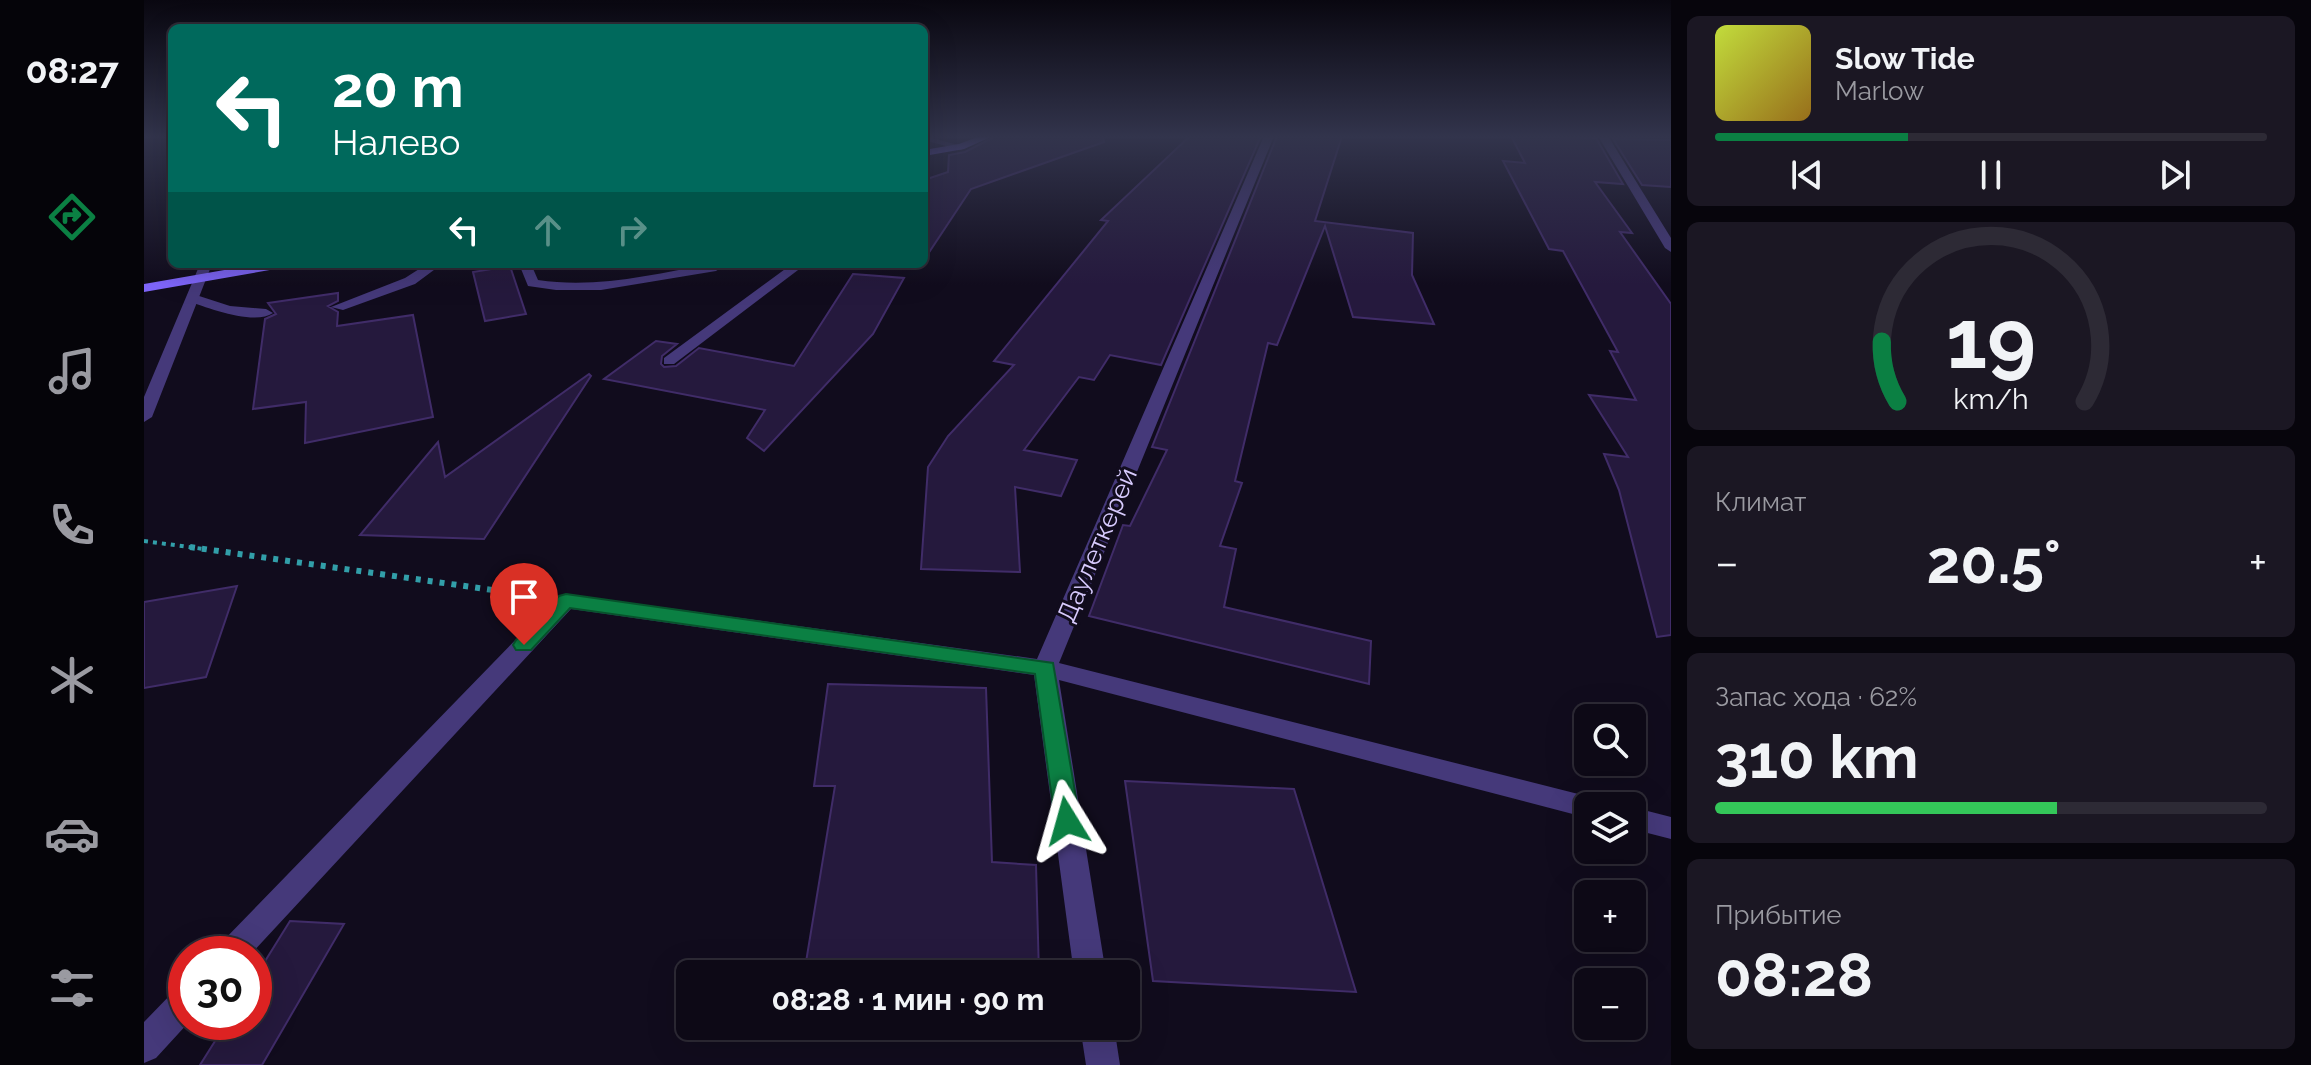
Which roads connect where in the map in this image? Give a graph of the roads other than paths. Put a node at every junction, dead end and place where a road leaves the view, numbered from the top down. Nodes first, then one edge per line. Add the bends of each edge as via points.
1 (1248, 186) edge
2 (1633, 186) edge
3 (1671, 248) edge
4 (237, 268) edge
5 (430, 268) edge
6 (527, 268) edge
7 (710, 268) edge
8 (795, 268) edge
9 (204, 271) edge
10 (144, 288) edge
11 (193, 298) junction
12 (338, 307) dead end
13 (266, 313) dead end
14 (669, 361) dead end
15 (144, 417) edge
16 (1045, 668) junction
17 (1574, 803) edge
18 (1646, 822) edge
19 (1671, 828) edge
20 (248, 936) edge
21 (1088, 960) edge
22 (168, 1021) edge
23 (1099, 1040) edge
24 (144, 1046) edge
25 (1103, 1065) edge

1 - 16 street, Даулеткерей
2 - 3 street
4 - 9 main road
5 - 12 street via 410,281
6 - 7 street via 533,283 561,289
8 - 14 street
9 - 10 main road
9 - 11 street
11 - 13 street via 228,310
11 - 15 street
16 - 17 street
16 - 20 street via 566,601
16 - 21 street
18 - 19 street
22 - 24 street
23 - 25 street

